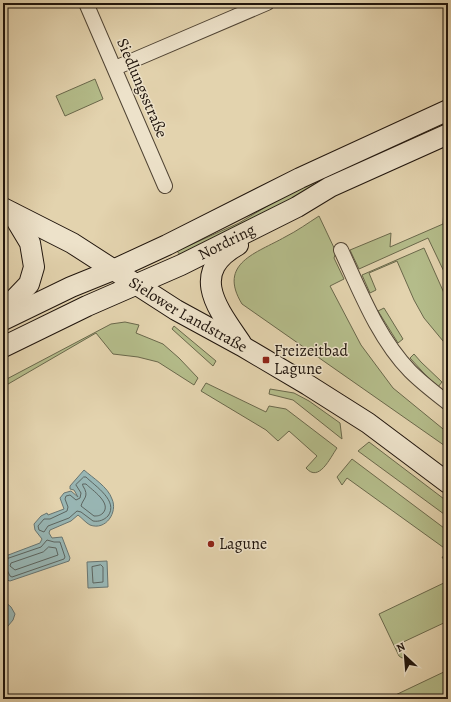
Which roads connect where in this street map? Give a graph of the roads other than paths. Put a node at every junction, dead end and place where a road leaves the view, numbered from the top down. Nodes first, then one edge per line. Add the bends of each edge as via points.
1 (86, 3) edge
2 (267, 3) edge
3 (115, 68) junction
4 (448, 110) edge
5 (448, 134) edge
6 (165, 186) dead end
7 (297, 207) junction
8 (7, 210) edge
9 (341, 250) dead end
10 (113, 270) junction
11 (136, 285) junction
12 (3, 311) edge
13 (3, 320) edge
14 (242, 346) junction
15 (3, 348) edge
16 (448, 403) edge
17 (448, 483) edge

1 - 3 street, Siedlungsstraße
2 - 3 street
3 - 6 street, Siedlungsstraße
4 - 10 main road, Nordring via 300,178
5 - 7 main road, Nordring via 330,187
7 - 11 main road, Nordring
7 - 14 main road via 271,227 232,249 211,274 215,303
8 - 10 main road, Sielower Landstraße via 72,243
8 - 12 main road via 30,242 34,267 29,284
9 - 16 street via 363,299 393,350 410,371
10 - 11 main road, Sielower Landstraße
10 - 13 main road, Nordring
11 - 14 main road, Sielower Landstraße
11 - 15 main road, Nordring
14 - 17 main road, Sielower Landstraße via 368,423

